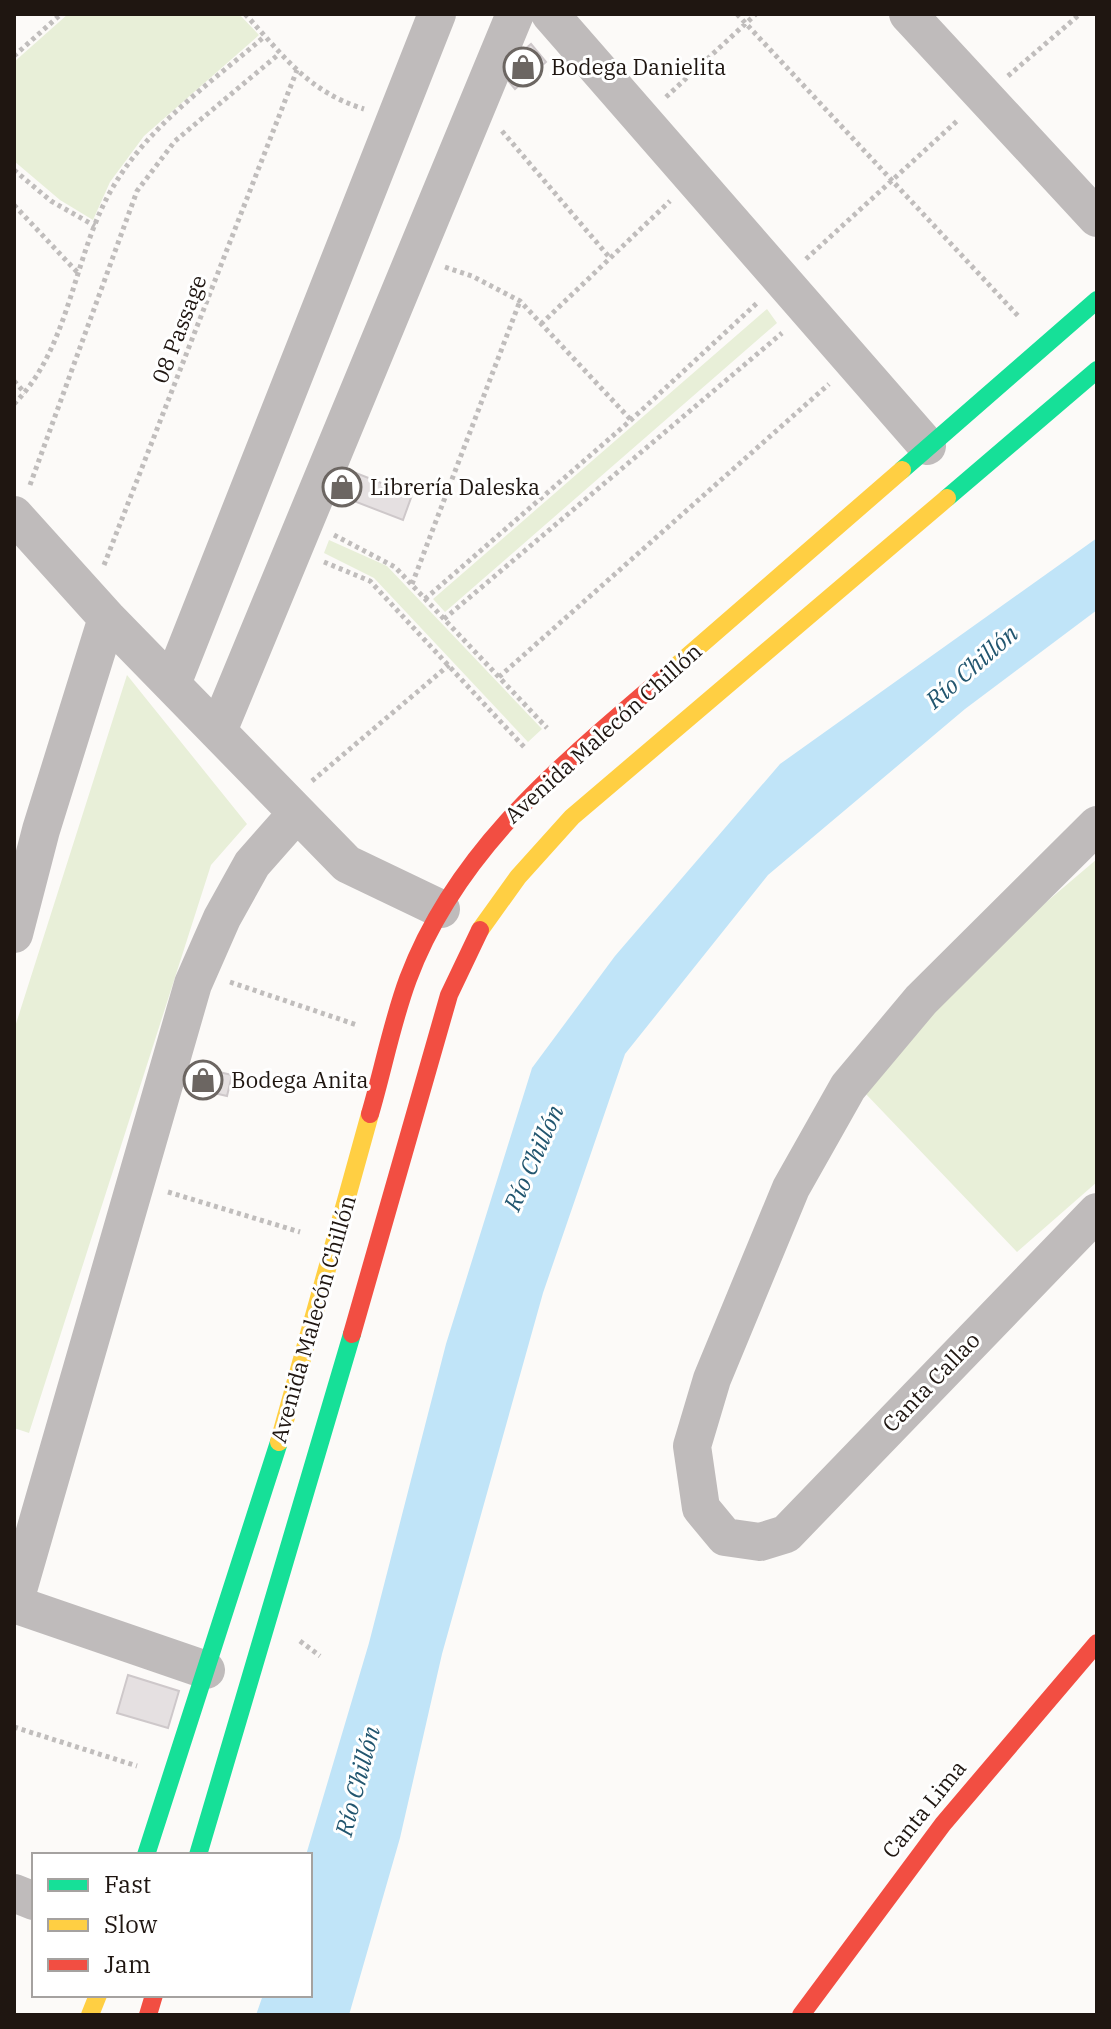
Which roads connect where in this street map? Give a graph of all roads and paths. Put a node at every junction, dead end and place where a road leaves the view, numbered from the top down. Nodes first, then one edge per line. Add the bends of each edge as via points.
1 (61, 14) edge
2 (245, 14) edge
3 (437, 14) edge
4 (515, 14) edge
5 (550, 14) edge
6 (737, 14) edge
7 (756, 14) edge
8 (908, 14) edge
9 (1080, 14) edge
10 (746, 23) junction
11 (265, 36) junction
12 (279, 54) junction
13 (14, 56) edge
14 (297, 70) junction
15 (984, 96) junction
16 (478, 103) junction
17 (395, 119) junction
18 (642, 120) junction
19 (14, 170) edge
20 (694, 179) junction
21 (892, 181) junction
22 (14, 205) edge
23 (1097, 218) edge
24 (95, 226) junction
25 (413, 257) junction
26 (610, 258) junction
27 (78, 273) junction
28 (782, 280) junction
29 (1097, 300) edge
30 (520, 301) junction
31 (809, 311) junction
32 (541, 324) junction
33 (1046, 346) junction
34 (853, 362) junction
35 (1097, 370) edge
36 (14, 381) edge
37 (25, 393) junction
38 (14, 404) edge
39 (631, 420) junction
40 (927, 446) junction
41 (16, 517) edge
42 (298, 534) junction
43 (412, 584) junction
44 (425, 599) junction
45 (99, 609) junction
46 (444, 619) junction
47 (449, 665) junction
48 (499, 677) junction
49 (172, 684) junction
50 (218, 731) junction
51 (573, 755) junction
52 (550, 776) junction
53 (292, 808) junction
54 (1097, 825) edge
55 (441, 909) junction
56 (14, 934) edge
57 (199, 971) junction
58 (392, 1037) junction
59 (136, 1182) junction
60 (1097, 1212) edge
61 (334, 1242) junction
62 (296, 1638) dead end
63 (1097, 1643) edge
64 (320, 1656) dead end
65 (206, 1670) junction
66 (14, 1727) edge
67 (172, 1777) junction
68 (147, 1853) edge
69 (199, 1853) edge
70 (801, 2015) edge

1 - 13 path
2 - 11 path
3 - 17 street
4 - 16 street
5 - 18 street
6 - 10 path
7 - 10 path
8 - 15 street
9 - 15 path
10 - 18 path
10 - 21 path
11 - 12 path
11 - 24 path via 145,141 112,189
12 - 14 path
12 - 41 path via 175,141 137,191
14 - 17 path via 333,99
14 - 45 path, 08 Passage
15 - 21 path
15 - 23 street
16 - 25 street
16 - 26 path
17 - 49 street
18 - 20 street
19 - 24 path via 51,201
20 - 26 path
20 - 28 street
21 - 28 path
21 - 33 path
22 - 27 path
24 - 27 path
25 - 30 path via 472,276
25 - 42 street
26 - 32 path
27 - 37 path via 46,358
28 - 31 street
28 - 39 path
29 - 33 main road, Avenida Malecón Chillón
30 - 32 path
30 - 43 path
31 - 34 street
31 - 46 path
32 - 39 path
33 - 40 main road, Avenida Malecón Chillón
34 - 40 street
34 - 48 path
35 - 69 main road, Avenida Malecón Chillón via 572,817 518,877 478,933 449,995
36 - 37 path
37 - 38 path
39 - 44 path
40 - 51 main road, Avenida Malecón Chillón
41 - 45 street
42 - 43 path via 395,567
42 - 47 path via 370,581
42 - 50 street
43 - 44 path
44 - 46 path
45 - 49 street
45 - 56 street
46 - 48 path
47 - 52 path
47 - 53 path
48 - 51 path
49 - 50 street
50 - 53 street
51 - 52 main road, Avenida Malecón Chillón
52 - 55 main road, Avenida Malecón Chillón via 487,842
53 - 55 street via 347,864
53 - 57 street via 252,864
54 - 60 street, Canta Callao via 912,1011 848,1087 791,1188 727,1339 692,1446 701,1508 725,1537 760,1542 786,1534
55 - 58 main road, Avenida Malecón Chillón via 408,979
57 - 58 path
57 - 59 street
58 - 61 main road, Avenida Malecón Chillón
59 - 61 path
59 - 65 street via 14,1604
61 - 65 main road, Avenida Malecón Chillón via 266,1488
62 - 64 path
63 - 70 main road, Canta Lima via 957,1804
65 - 67 main road, Avenida Malecón Chillón
66 - 67 path
67 - 68 main road, Avenida Malecón Chillón

